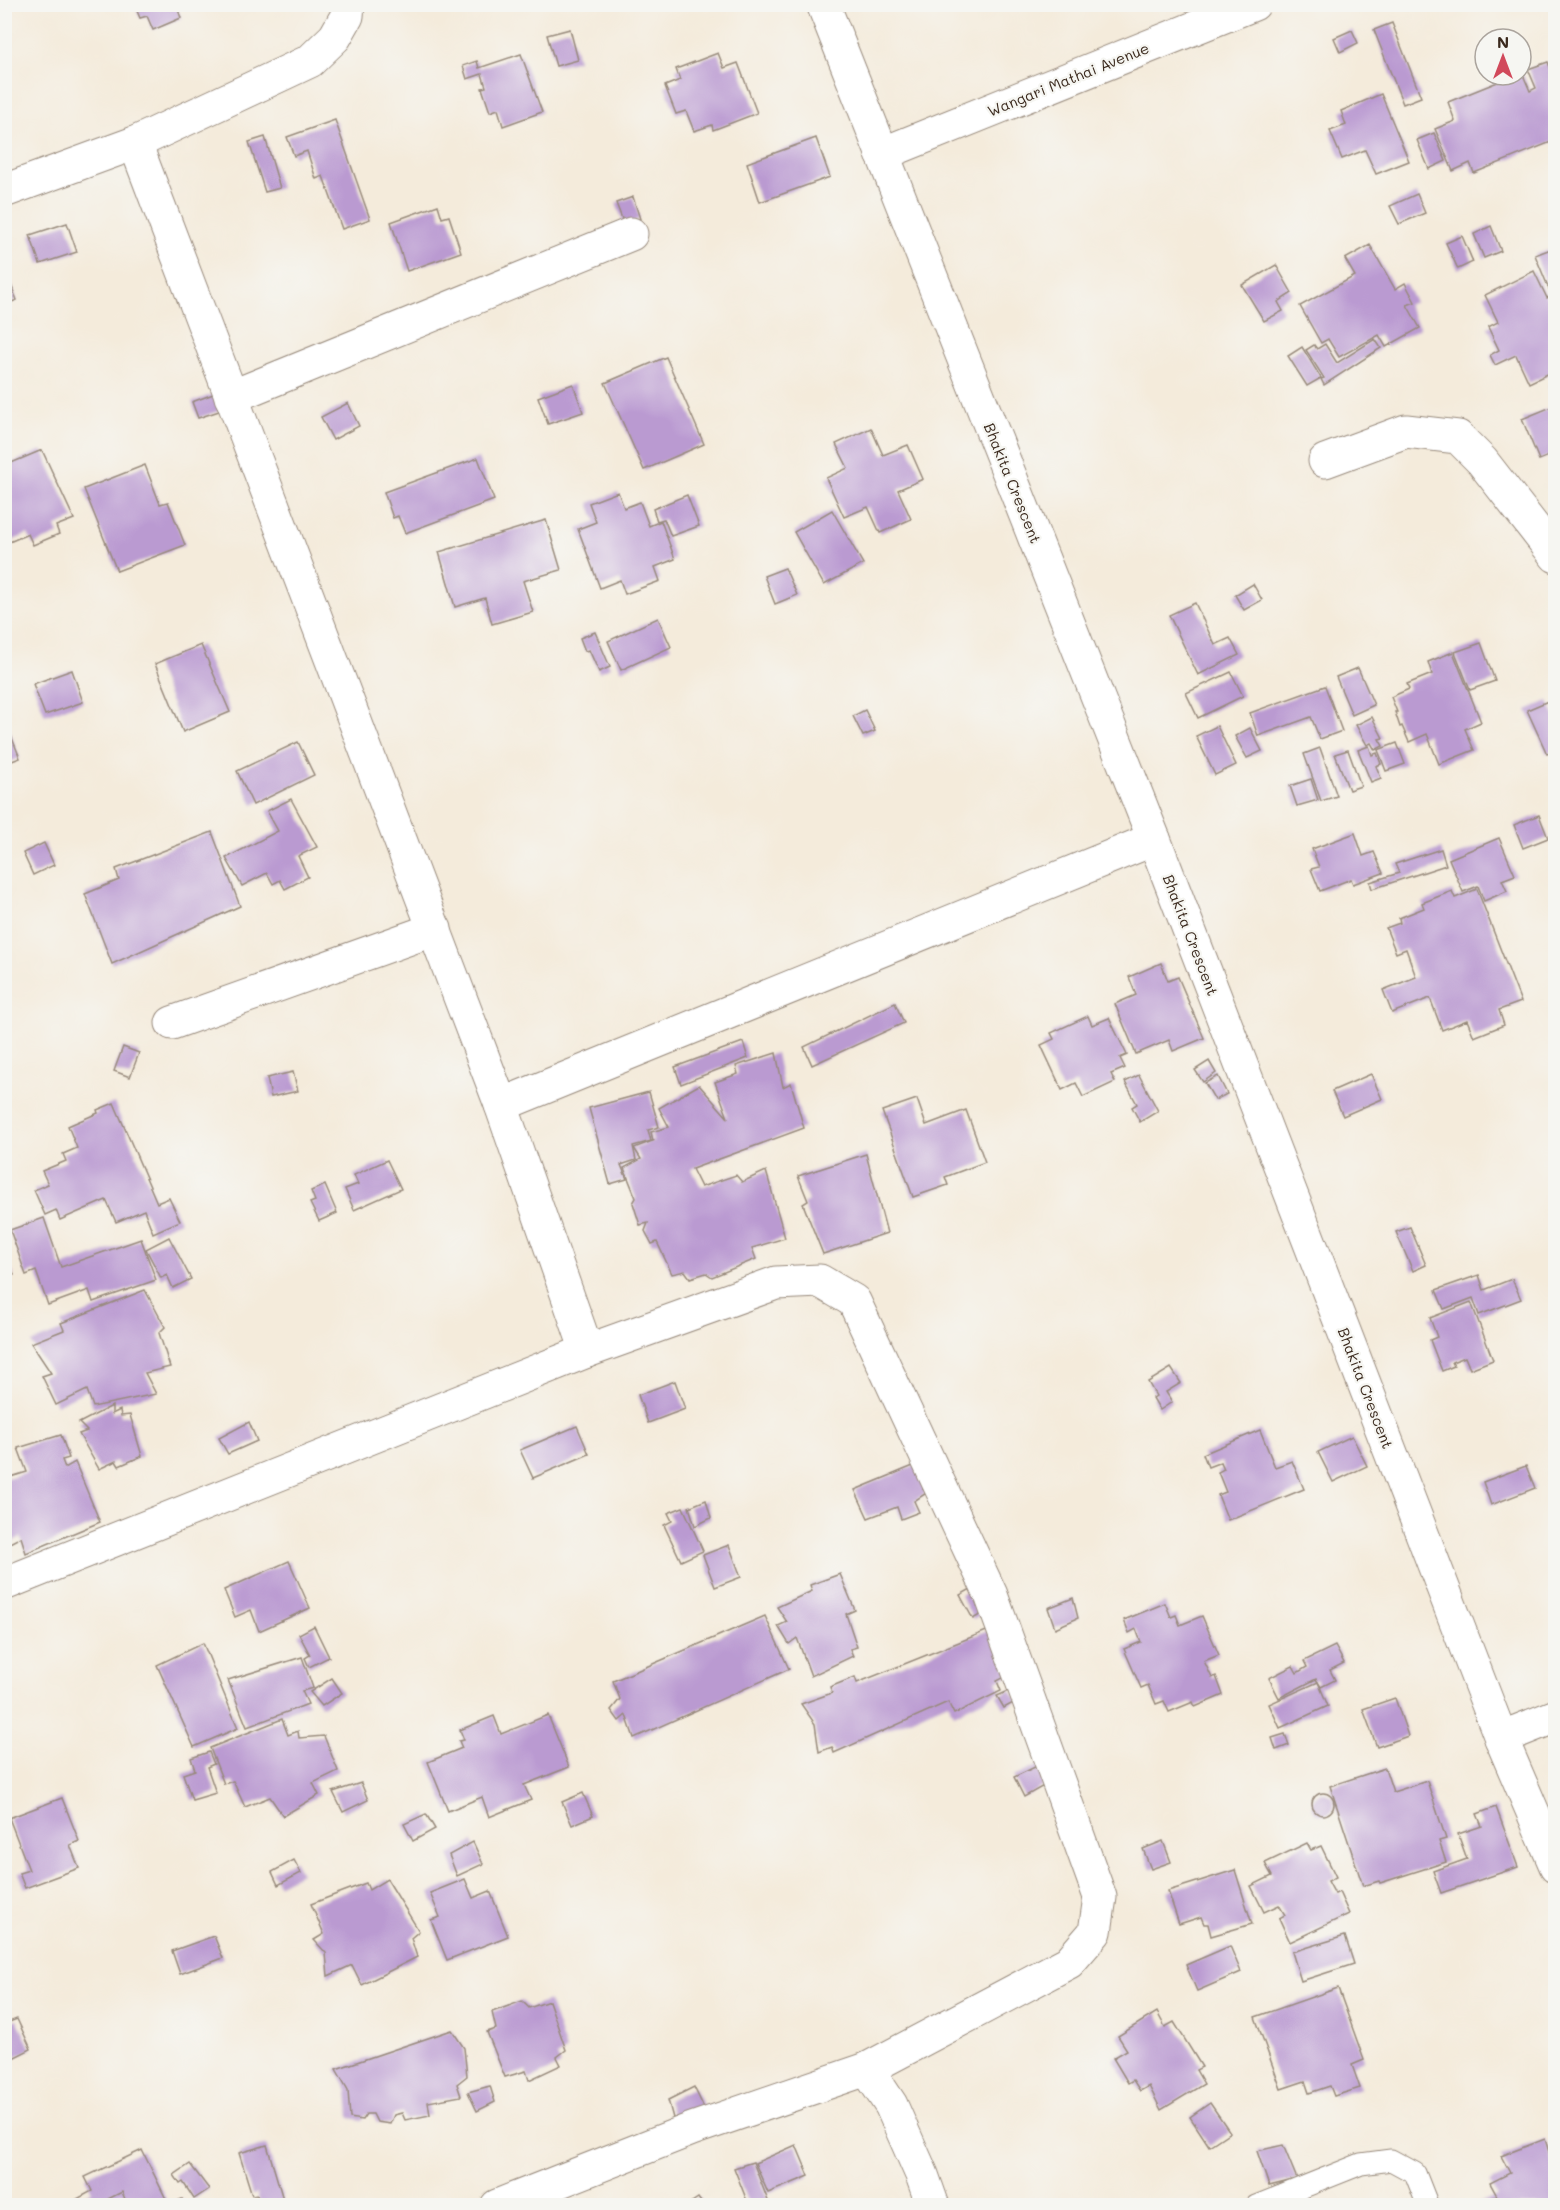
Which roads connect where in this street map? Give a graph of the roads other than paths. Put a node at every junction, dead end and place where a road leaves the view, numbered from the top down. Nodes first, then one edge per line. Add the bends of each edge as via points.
1 (348, 4) edge
2 (823, 4) edge
3 (1254, 4) edge
4 (135, 143) junction
5 (882, 154) junction
6 (4, 191) edge
7 (631, 234) dead end
8 (231, 397) junction
9 (1325, 461) dead end
10 (1556, 556) edge
11 (1154, 839) junction
12 (435, 928) junction
13 (172, 1023) dead end
14 (501, 1105) junction
15 (587, 1350) junction
16 (4, 1584) edge
17 (1556, 1716) edge
18 (1501, 1738) junction
19 (1556, 1866) edge
20 (867, 2068) junction
21 (497, 2205) edge
22 (933, 2205) edge
23 (1256, 2205) edge
24 (1428, 2205) edge

1 - 4 street via 347,16 334,37 310,61
2 - 5 street, Bhakita Crescent
3 - 5 street, Wangari Mathai Avenue
4 - 6 street
4 - 8 street
5 - 11 street, Bhakita Crescent
7 - 8 street
8 - 12 street
9 - 10 street via 1406,431 1458,437 1482,461
11 - 14 street
11 - 18 street, Bhakita Crescent
12 - 13 street
12 - 14 street
14 - 15 street
15 - 16 street
15 - 20 street via 776,1283 820,1281 854,1301 991,1595 1100,1897 1095,1932 1069,1962
17 - 18 street
18 - 19 street, Bhakita Crescent
20 - 21 street via 692,2129
20 - 22 street via 891,2105
23 - 24 lane via 1361,2164 1391,2160 1415,2173

